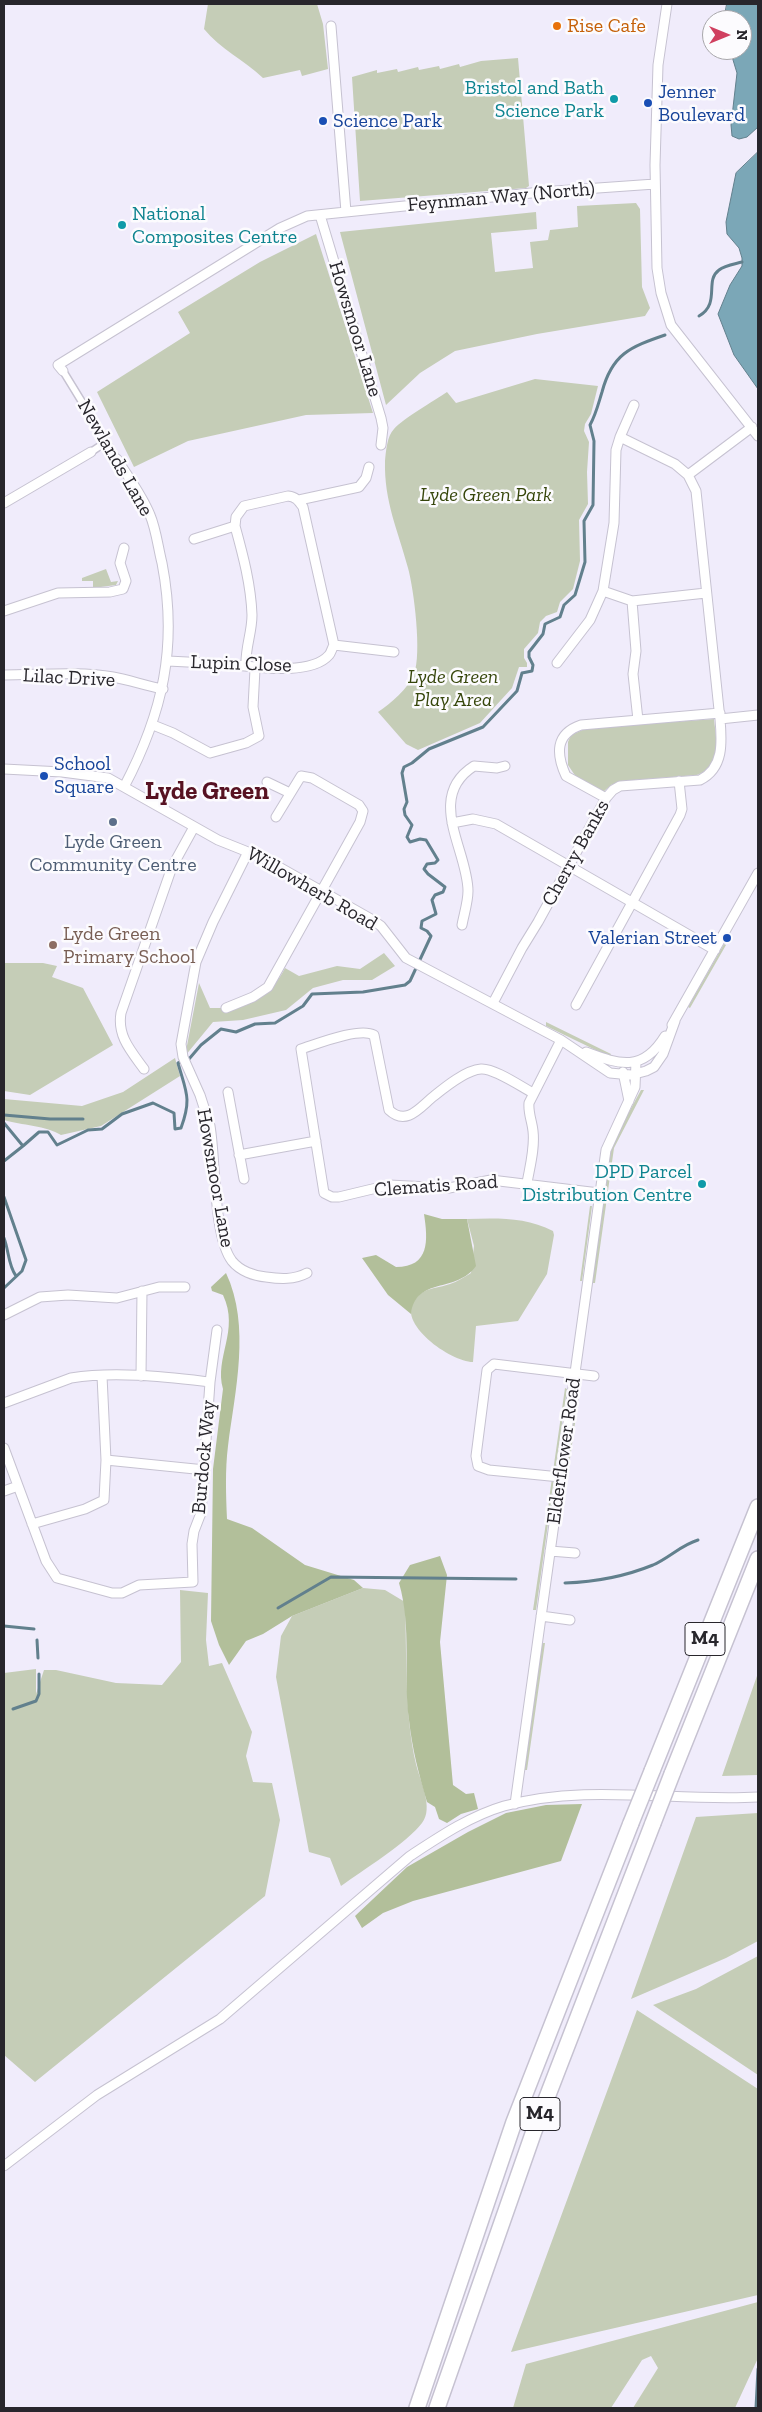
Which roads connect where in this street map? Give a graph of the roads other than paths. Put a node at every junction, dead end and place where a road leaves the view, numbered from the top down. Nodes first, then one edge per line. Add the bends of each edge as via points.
1 (667, 4) edge
2 (332, 26) dead end
3 (655, 184) junction
4 (346, 212) junction
5 (320, 215) junction
6 (60, 368) joint
7 (634, 405) dead end
8 (752, 427) junction
9 (758, 436) edge
10 (620, 437) junction
11 (106, 442) junction
12 (381, 445) dead end
13 (91, 452) joint
14 (116, 459) joint
15 (369, 467) dead end
16 (688, 475) junction
17 (299, 500) junction
18 (4, 503) edge
19 (236, 526) junction
20 (194, 538) dead end
21 (124, 548) dead end
22 (603, 590) junction
23 (706, 593) junction
24 (632, 601) junction
25 (4, 610) edge
26 (334, 645) junction
27 (394, 652) dead end
28 (168, 661) junction
29 (557, 662) dead end
30 (250, 667) junction
31 (4, 675) edge
32 (163, 689) junction
33 (758, 715) edge
34 (720, 716) junction
35 (638, 720) junction
36 (153, 725) junction
37 (505, 766) dead end
38 (4, 770) edge
39 (679, 781) junction
40 (267, 782) dead end
41 (124, 787) junction
42 (290, 793) junction
43 (606, 798) junction
44 (276, 817) dead end
45 (452, 823) junction
46 (194, 827) junction
47 (248, 852) junction
48 (568, 867) junction
49 (758, 873) edge
50 (321, 890) junction
51 (632, 904) junction
52 (462, 924) dead end
53 (715, 950) junction
54 (493, 1004) junction
55 (576, 1006) dead end
56 (226, 1008) dead end
57 (675, 1020) junction
58 (561, 1040) junction
59 (577, 1048) junction
60 (636, 1062) junction
61 (622, 1064) junction
62 (144, 1069) dead end
63 (637, 1074) junction
64 (624, 1076) junction
65 (228, 1092) dead end
66 (533, 1093) junction
67 (629, 1103) junction
68 (316, 1141) junction
69 (239, 1155) junction
70 (244, 1179) dead end
71 (527, 1183) junction
72 (599, 1193) junction
73 (307, 1273) dead end
74 (184, 1287) dead end
75 (142, 1291) junction
76 (4, 1315) edge
77 (217, 1330) dead end
78 (574, 1374) junction
79 (102, 1376) junction
80 (141, 1376) junction
81 (594, 1376) dead end
82 (210, 1382) junction
83 (4, 1403) edge
84 (4, 1448) edge
85 (106, 1460) junction
86 (205, 1470) junction
87 (560, 1477) junction
88 (18, 1486) junction
89 (4, 1491) edge
90 (758, 1507) edge
91 (32, 1524) junction
92 (550, 1551) junction
93 (575, 1553) dead end
94 (758, 1559) edge
95 (541, 1616) junction
96 (570, 1620) dead end
97 (758, 1797) edge
98 (516, 1804) junction
99 (4, 2166) edge
100 (417, 2408) edge
101 (438, 2408) edge

1 - 3 street via 658,65
2 - 4 street
3 - 4 street, Feynman Way (North)
3 - 8 street via 657,268 669,319 687,347
4 - 5 street, Feynman Way (North)
5 - 6 street, Feynman Way (North) via 307,216 280,228
5 - 12 street, Howsmoor Lane via 381,418
6 - 11 street, Newlands Lane
7 - 10 street
8 - 9 street
8 - 16 street
10 - 16 street via 675,464
10 - 22 street via 616,450 611,546
11 - 13 street
11 - 14 street, Newlands Lane
13 - 18 street
14 - 28 street, Newlands Lane via 153,525 167,596
15 - 17 street via 359,487
16 - 23 street, Cherry Banks via 698,500
17 - 19 street via 288,496 244,506 236,517
17 - 26 street
19 - 20 street
19 - 30 street via 250,591 252,617 245,650
21 - 25 street via 120,563 126,581 123,589 58,593
22 - 24 street
22 - 29 street via 590,620
23 - 24 street
23 - 34 street, Cherry Banks
24 - 35 street via 636,651 633,674
26 - 27 street
26 - 30 street, Lupin Close via 329,656 314,664 291,668
28 - 30 street, Lupin Close
28 - 32 street, Newlands Lane
30 - 36 street via 252,707 259,736 210,753
31 - 32 street, Lilac Drive via 92,675
32 - 36 street, Newlands Lane
33 - 34 street
34 - 35 street
34 - 39 street, Cherry Banks via 721,752 717,765 710,775 700,780
35 - 43 street via 581,725 563,735 560,743 566,776
36 - 41 street, Newlands Lane
37 - 45 street via 474,766 461,777 454,788 451,803
38 - 41 street, Willowherb Road via 96,776 108,778
39 - 43 street, Cherry Banks via 620,786
39 - 51 street via 680,815
40 - 42 street
41 - 46 street, Willowherb Road
42 - 44 street
42 - 50 street via 301,776 307,776 359,805 362,811 360,822
43 - 48 street, Cherry Banks
45 - 48 street via 485,820
45 - 52 street via 468,890
46 - 47 street, Willowherb Road
46 - 62 street via 172,867 121,1013 122,1037
47 - 50 street, Willowherb Road
47 - 73 street, Howsmoor Lane via 212,922 196,962 181,1044 184,1061 210,1126 219,1219 229,1256 234,1263 257,1276 299,1278
48 - 51 street
48 - 54 street, Cherry Banks
49 - 53 street
50 - 54 street, Willowherb Road via 381,926 406,958
50 - 56 street via 268,987
51 - 53 street
51 - 55 street
53 - 57 street
54 - 58 street, Willowherb Road
57 - 60 street via 657,1048
57 - 63 street via 658,1062
58 - 59 street, Willowherb Road
58 - 66 street
59 - 61 street
59 - 64 street, Willowherb Road via 603,1069
60 - 61 street
60 - 63 street, Elderflower Road
61 - 64 street
63 - 64 street
63 - 67 street, Elderflower Road
64 - 67 street
65 - 69 street
66 - 68 street via 491,1071 477,1070 434,1096 410,1116 395,1115 389,1110 374,1035 367,1032 352,1034 301,1049
66 - 71 street via 529,1108 533,1147
67 - 72 street, Elderflower Road via 608,1144
68 - 69 street
68 - 71 street, Clematis Road via 324,1192 332,1197 389,1185 449,1188 491,1180
69 - 70 street
71 - 72 street, Clematis Road
72 - 78 street, Elderflower Road
74 - 75 street
75 - 76 street via 117,1298 40,1297
75 - 80 street
77 - 82 street, Burdock Way
78 - 81 street
78 - 87 street, Elderflower Road
78 - 87 street via 494,1364 487,1370 476,1456 478,1466 489,1470
79 - 80 street
79 - 83 street via 71,1378
79 - 85 street
80 - 82 street
82 - 86 street, Burdock Way
84 - 88 street
85 - 86 street
85 - 91 street via 104,1500 85,1509
86 - 91 street, Burdock Way via 202,1513 192,1544 192,1582 139,1585 122,1593 71,1584 57,1578 51,1571
87 - 92 street, Elderflower Road
88 - 89 street
88 - 91 street
90 - 100 highway, M4, bridge via 514,2122
92 - 93 street
92 - 95 street, Elderflower Road
94 - 101 highway, M4, bridge via 534,2132
95 - 96 street
95 - 98 street, Elderflower Road
97 - 98 street via 723,1799 566,1794
98 - 99 street via 469,1821 410,1856 220,2019 97,2095

